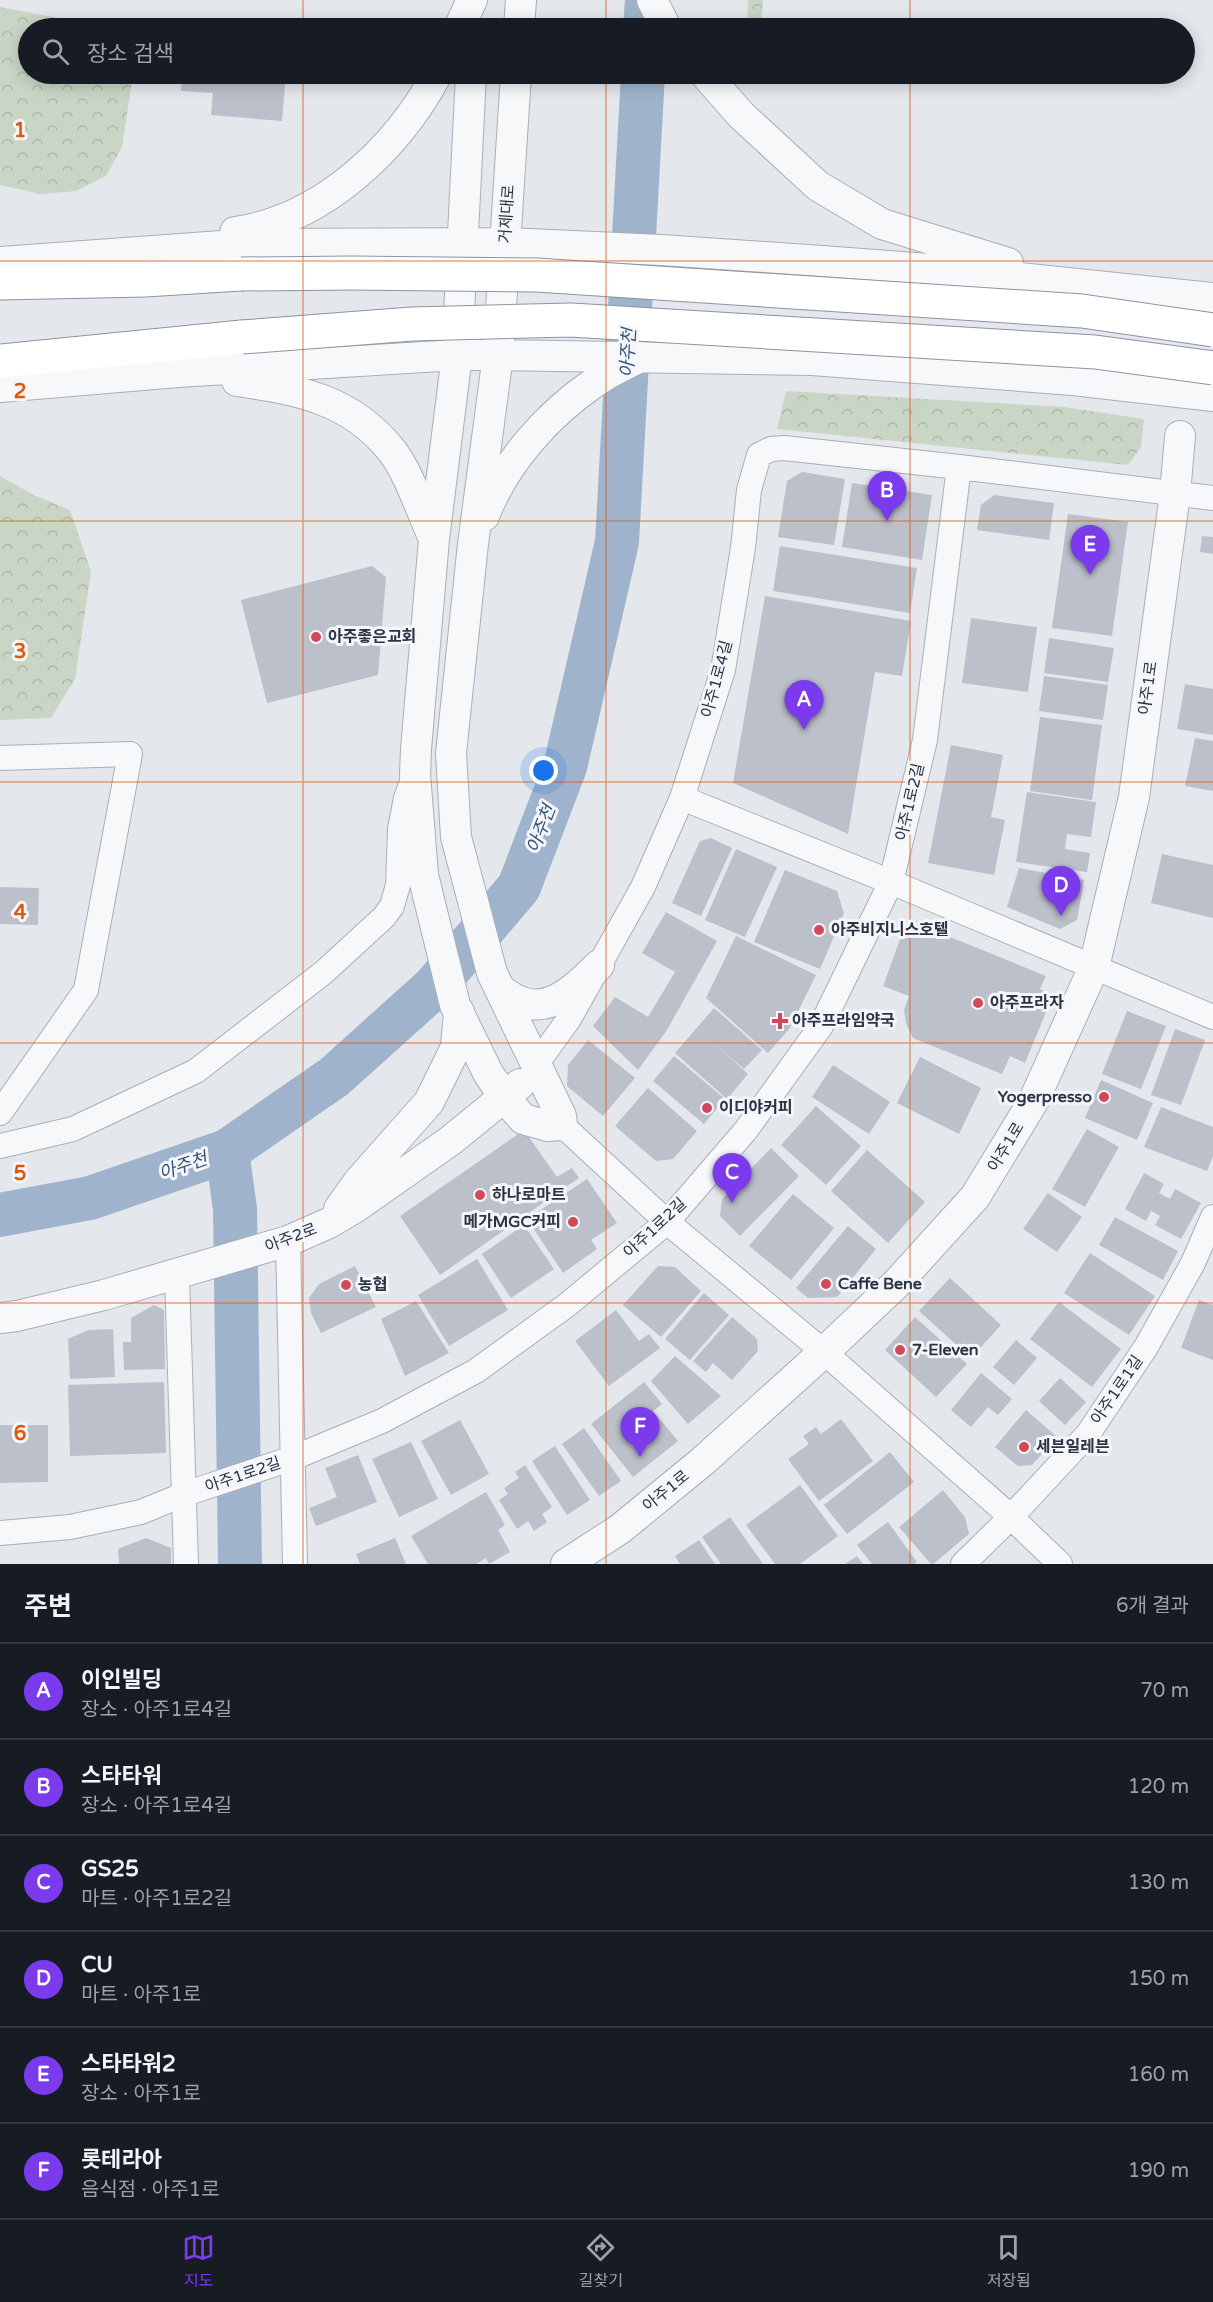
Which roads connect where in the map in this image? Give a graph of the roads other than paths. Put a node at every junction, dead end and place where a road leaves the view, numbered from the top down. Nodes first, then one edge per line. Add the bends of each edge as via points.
1 (473, 0) edge
2 (521, 0) edge
3 (652, 0) edge
4 (464, 18) edge
5 (473, 18) edge
6 (520, 18) edge
7 (661, 18) edge
8 (432, 84) edge
9 (470, 84) edge
10 (515, 84) edge
11 (714, 84) edge
12 (462, 243) junction
13 (505, 243) junction
14 (160, 252) junction
15 (0, 262) edge
16 (0, 283) edge
17 (1074, 284) junction
18 (1213, 298) edge
19 (1213, 330) edge
20 (457, 355) junction
21 (498, 355) junction
22 (641, 356) junction
23 (0, 361) edge
24 (1213, 368) edge
25 (178, 372) junction
26 (0, 387) edge
27 (1213, 396) edge
28 (1180, 436) dead end
29 (958, 467) junction
30 (1175, 494) junction
31 (1213, 498) edge
32 (434, 539) junction
33 (473, 544) junction
34 (0, 758) edge
35 (415, 774) junction
36 (682, 798) junction
37 (891, 882) junction
38 (599, 965) junction
39 (1094, 967) junction
40 (496, 981) junction
41 (457, 1008) junction
42 (1213, 1017) edge
43 (536, 1066) junction
44 (504, 1097) junction
45 (0, 1113) edge
46 (562, 1125) junction
47 (0, 1146) edge
48 (1213, 1217) edge
49 (667, 1222) junction
50 (329, 1223) junction
51 (288, 1241) junction
52 (177, 1275) junction
53 (0, 1318) edge
54 (824, 1352) junction
55 (293, 1458) junction
56 (185, 1494) junction
57 (1011, 1517) junction
58 (0, 1533) edge
59 (186, 1564) edge
60 (295, 1564) edge
61 (566, 1564) edge
62 (963, 1564) edge
63 (1060, 1564) edge

1 - 4 street
1 - 5 street
2 - 6 street
3 - 7 street
8 - 14 street via 421,104 390,142 348,181 291,217 250,230 207,236
9 - 12 street
10 - 13 street, 거제대로
11 - 17 street via 741,115 818,186 882,224
12 - 13 street
12 - 14 street via 249,244
12 - 20 street
13 - 17 street via 822,261
13 - 21 street, 거제대로
14 - 15 street
16 - 19 highway, bridge via 241,274 537,275 1082,311
17 - 18 street
20 - 21 street
20 - 25 street
20 - 32 street
21 - 22 street
21 - 33 street, 거제대로
22 - 27 street via 812,360 1073,380
22 - 33 street via 595,381 526,443 489,502
23 - 24 highway, bridge via 412,324 571,320 1095,352
25 - 26 street
25 - 32 street via 291,389 336,405 358,418 392,452
28 - 30 street, 아주1로
29 - 30 street
29 - 36 street, 아주1로4길 via 784,448 759,455 749,490 723,670
29 - 37 street, 아주1로2길 via 925,740
30 - 31 street
30 - 39 street, 아주1로 via 1134,797
32 - 35 street
33 - 40 street via 451,753 456,837
34 - 45 street via 130,754 86,990
35 - 41 street via 423,875
35 - 47 street via 400,829 398,885 392,906 323,973 196,1071 73,1128
36 - 37 street
36 - 38 street, 아주1로4길 via 644,887
37 - 39 street
37 - 49 street, 아주1로2길 via 821,1026 746,1130
38 - 40 street via 579,987 544,1005 510,997
38 - 43 street, 아주1로4길
39 - 42 street
39 - 54 street, 아주1로 via 1034,1100 975,1197 896,1284
40 - 43 street
41 - 44 street
41 - 50 street via 456,1047 429,1102 359,1181
43 - 44 street, 아주2로
43 - 46 street
44 - 46 street via 523,1119 548,1126
44 - 50 street, 아주2로 via 450,1141
46 - 49 street
48 - 57 street, 아주1로1길 via 1193,1263 1146,1347 1088,1434
49 - 54 street
49 - 55 street, 아주1로2길 via 567,1305 476,1371 382,1421
50 - 51 street, 아주2로
51 - 52 street, 아주2로
51 - 55 street
52 - 53 street, 아주2로
52 - 56 street
54 - 57 street
54 - 61 street, 아주1로 via 703,1461 620,1529
55 - 56 street, 아주1로2길
55 - 60 street
56 - 58 street, 아주1로2길 via 141,1512 69,1527
56 - 59 street
57 - 62 street, 아주1로1길
57 - 63 street

